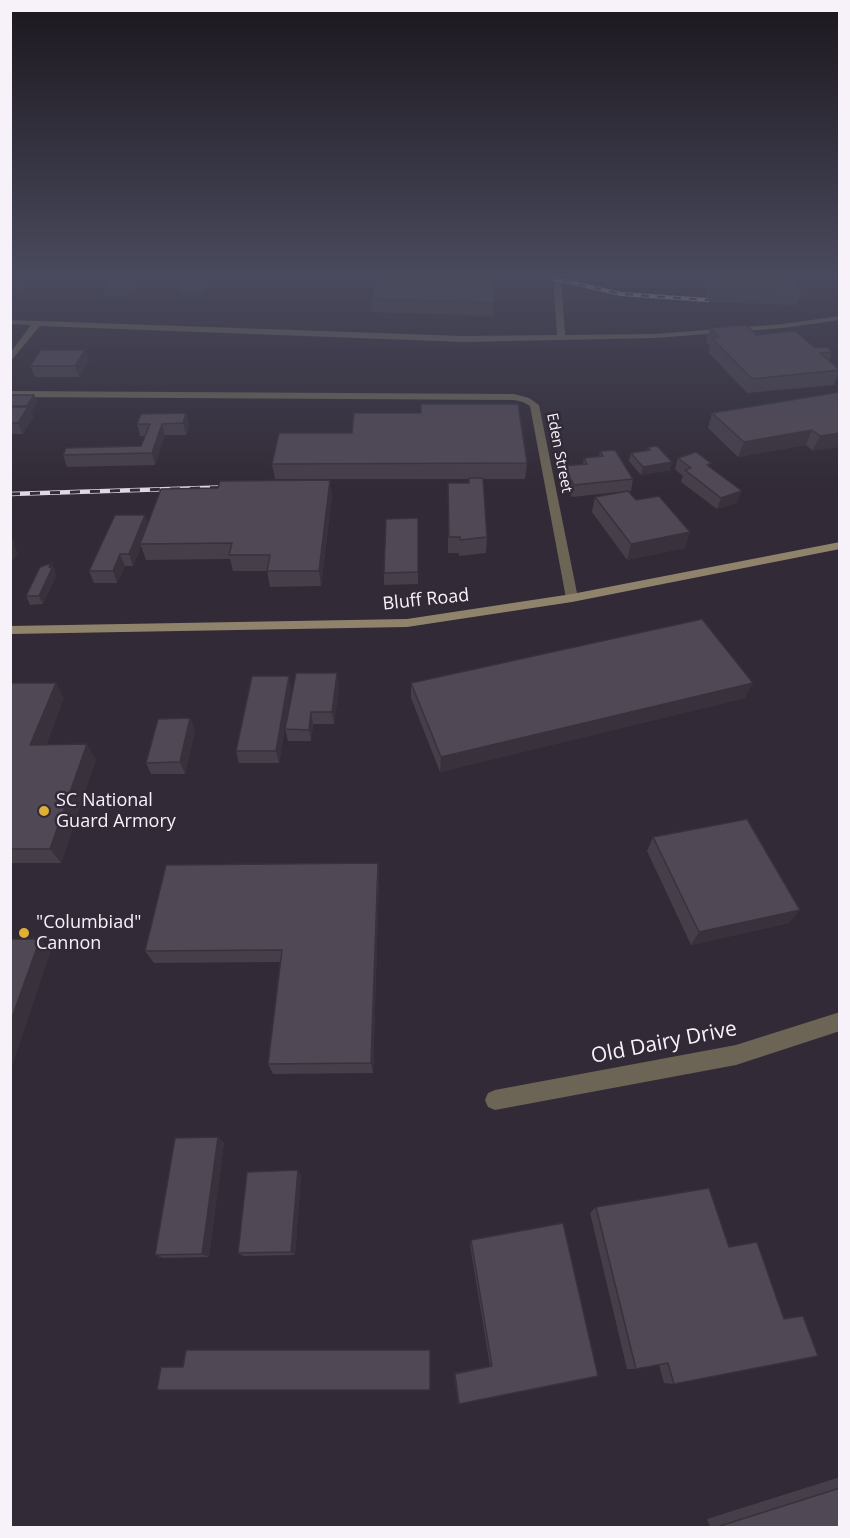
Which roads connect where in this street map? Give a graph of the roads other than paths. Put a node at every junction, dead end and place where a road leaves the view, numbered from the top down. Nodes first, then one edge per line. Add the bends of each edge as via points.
1 (10, 394) edge
2 (840, 545) edge
3 (572, 598) junction
4 (10, 630) edge
5 (840, 1021) edge
6 (495, 1100) dead end

1 - 3 street, Eden Street via 526,399 534,405
2 - 3 main road, Bluff Road
3 - 4 main road, Bluff Road via 407,623
5 - 6 street, Old Dairy Drive via 736,1055

